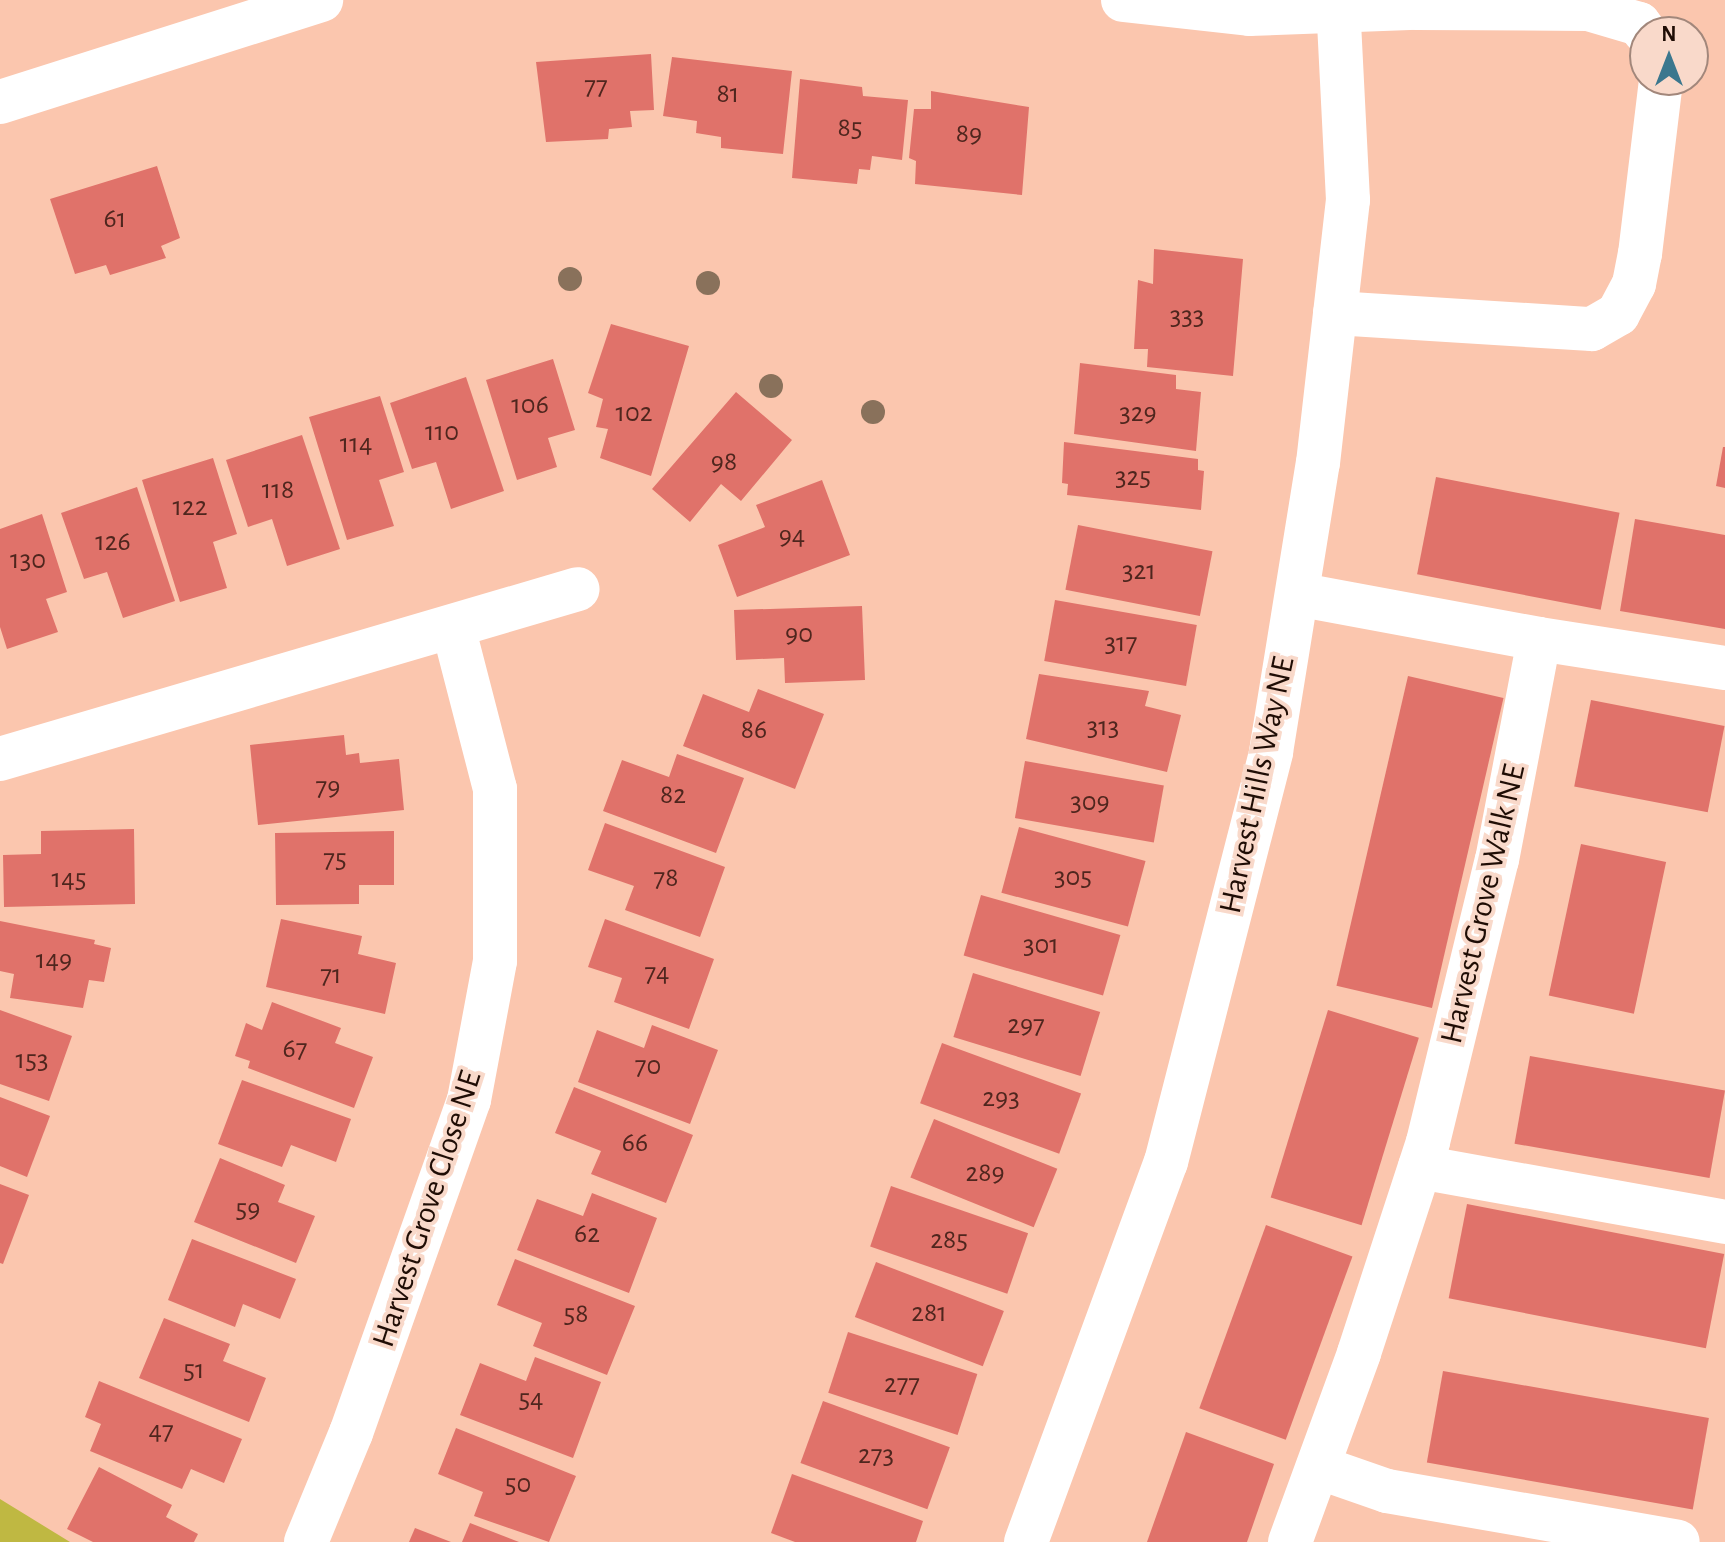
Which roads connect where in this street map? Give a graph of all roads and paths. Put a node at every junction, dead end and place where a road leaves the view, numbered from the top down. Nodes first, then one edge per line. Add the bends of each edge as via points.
1 (321, 0) edge
2 (1123, 0) edge
3 (1338, 5) edge
4 (1629, 21) edge
5 (1659, 96) edge
6 (0, 102) edge
7 (1335, 313) junction
8 (578, 589) dead end
9 (1297, 594) junction
10 (454, 630) junction
11 (1539, 639) junction
12 (1725, 668) edge
13 (0, 759) edge
14 (1420, 1167) junction
15 (1725, 1222) edge
16 (1318, 1467) junction
17 (306, 1542) edge
18 (1026, 1542) edge
19 (1290, 1542) edge
20 (1678, 1542) edge

1 - 6 street
2 - 3 street via 1249,14
3 - 4 street via 1588,9
3 - 7 street, Harvest Hills Way NE via 1348,200
5 - 7 street via 1640,254 1634,284 1618,314 1592,329
7 - 9 street, Harvest Hills Way NE
8 - 10 street
9 - 11 street
9 - 18 street, Harvest Hills Way NE via 1271,752 1166,1162
10 - 13 street
10 - 17 street, Harvest Grove Close NE via 495,789 495,961 469,1100 351,1433
11 - 12 street
11 - 14 street, Harvest Grove Walk NE via 1497,860
14 - 15 street
14 - 16 street, Harvest Grove Walk NE
16 - 19 street, Harvest Grove Walk NE
16 - 20 street via 1387,1491

